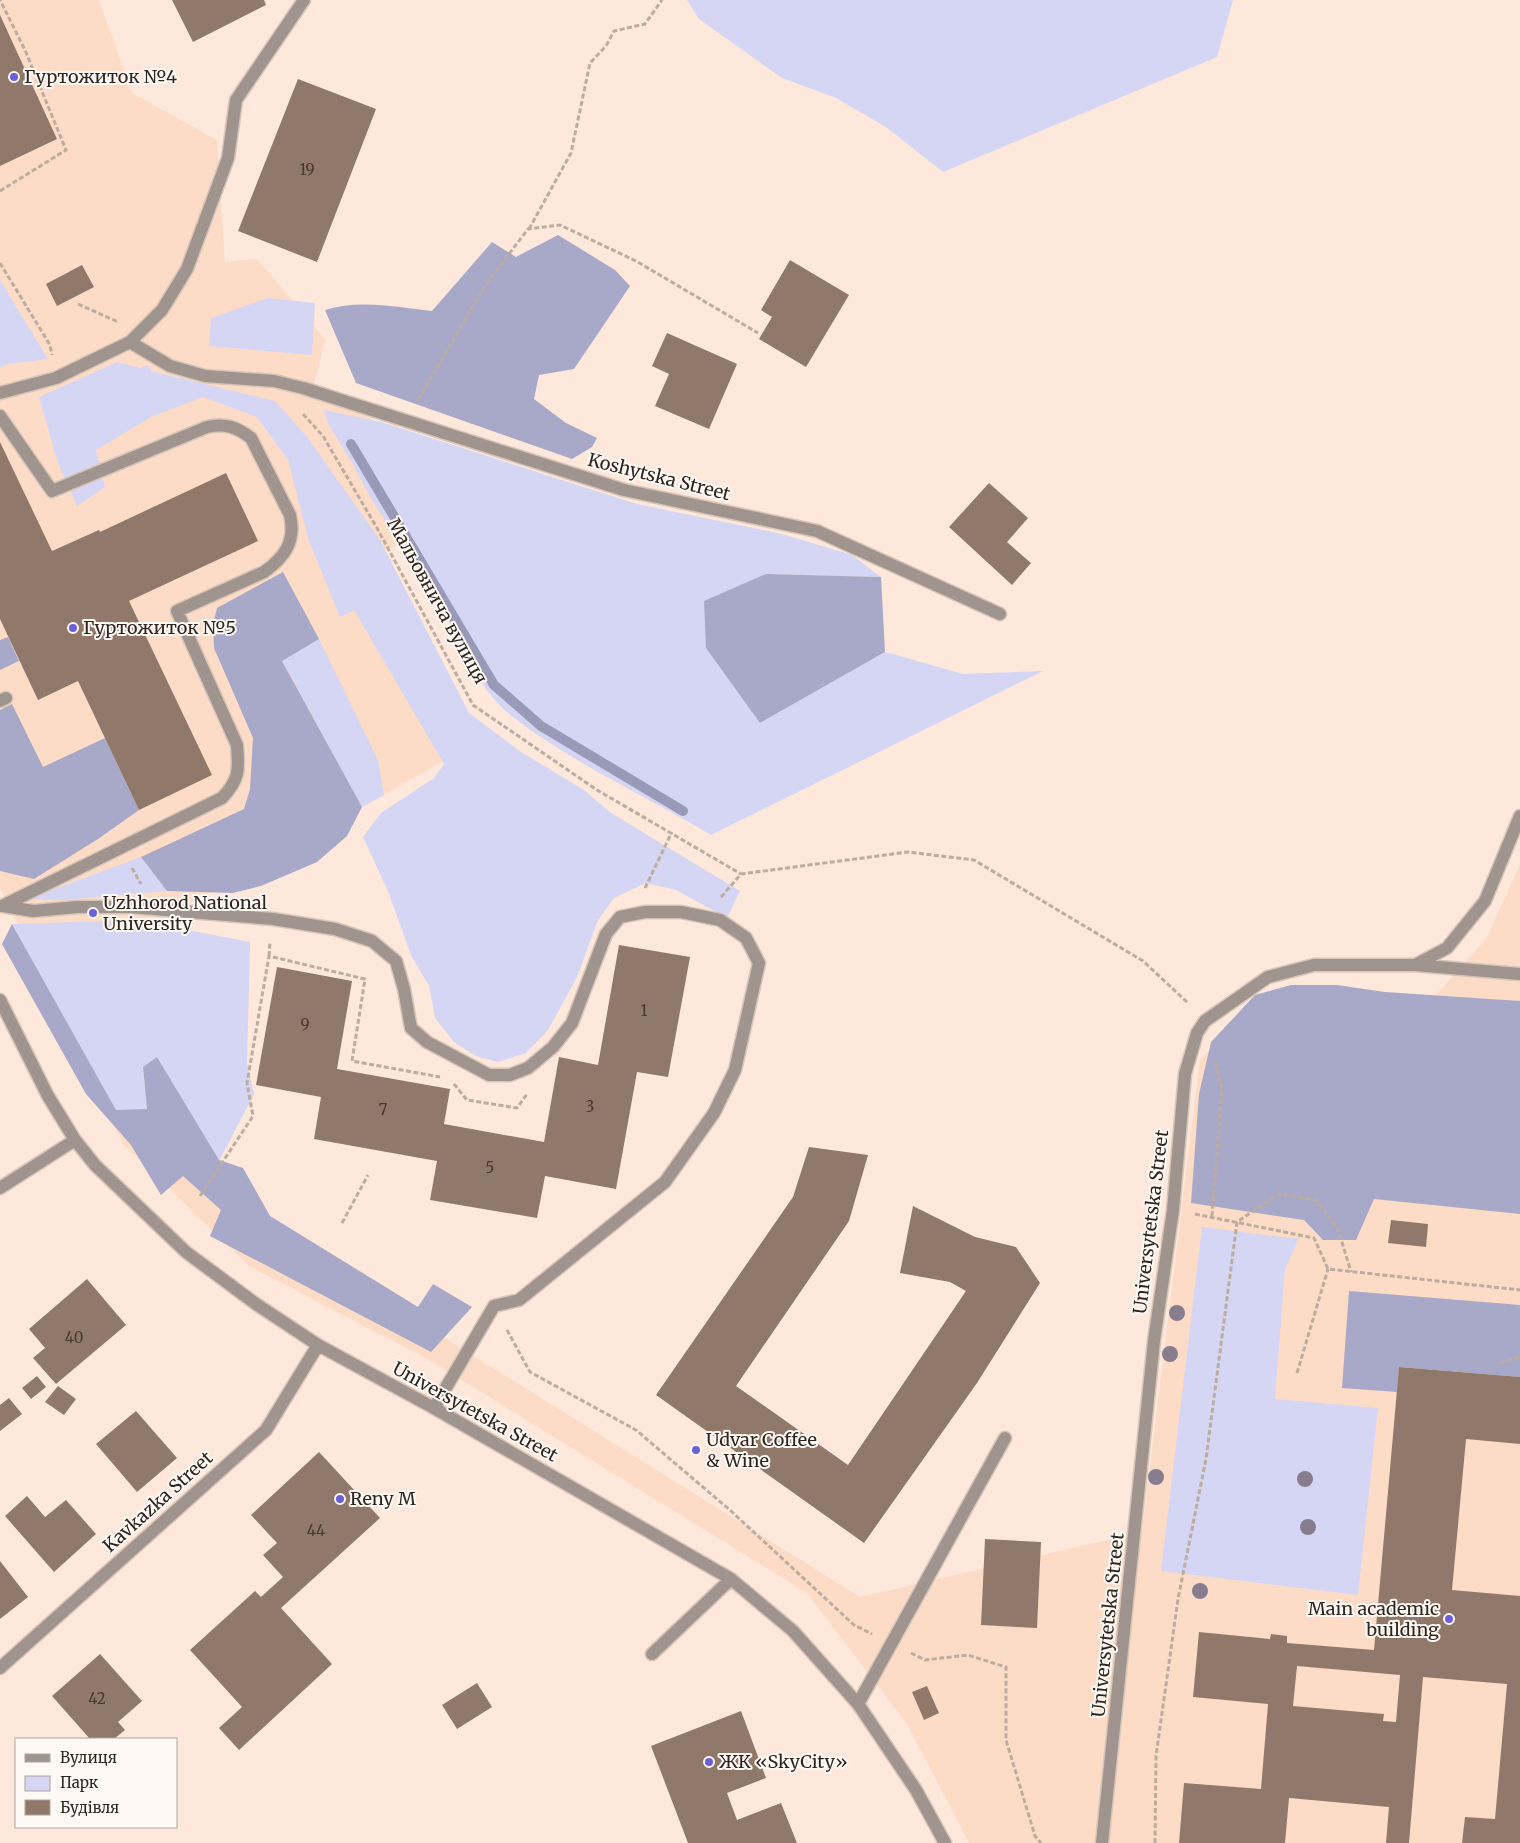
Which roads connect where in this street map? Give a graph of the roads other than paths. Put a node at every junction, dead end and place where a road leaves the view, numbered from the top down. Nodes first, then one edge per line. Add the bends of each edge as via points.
1 (304, 0) edge
2 (130, 342) junction
3 (0, 393) edge
4 (0, 416) edge
5 (1000, 614) dead end
6 (1520, 816) edge
7 (2, 907) edge
8 (1415, 965) junction
9 (1520, 974) edge
10 (0, 1000) edge
11 (75, 1140) junction
12 (0, 1188) edge
13 (318, 1345) junction
14 (434, 1408) junction
15 (1005, 1438) dead end
16 (731, 1579) junction
17 (652, 1654) dead end
18 (0, 1668) edge
19 (858, 1704) junction
20 (945, 1843) edge
21 (1102, 1843) edge

1 - 2 street via 236,100 228,158 187,269 162,310
2 - 3 street via 56,378
2 - 5 street, Koshytska Street via 170,366 205,376 274,381 624,490 817,531
4 - 7 street via 52,491 198,430 219,424 241,430 251,438 293,527 286,553 264,572 177,610 237,744 239,766 236,781 222,798
6 - 8 street, Universytetska Street via 1485,901 1447,948
7 - 14 street via 33,911 78,907 155,909 273,919 335,930 372,941 396,962 411,1028 427,1042 489,1075 510,1075 528,1068 553,1047 572,1023 606,934 620,917 645,912 681,912 720,920 746,938 759,962 735,1070 714,1113 666,1182 519,1300 494,1306
8 - 9 street
8 - 21 street, Universytetska Street via 1314,965 1268,977 1205,1021 1197,1033 1185,1074 1173,1210 1154,1341
10 - 11 street, Universytetska Street via 48,1096
11 - 12 street
11 - 13 street, Universytetska Street via 95,1165 186,1252
13 - 14 street, Universytetska Street
13 - 18 street, Kavkazka Street via 266,1430
14 - 16 street, Universytetska Street
15 - 19 street
16 - 17 street
16 - 19 street, Universytetska Street via 793,1631
19 - 20 street, Universytetska Street via 916,1790

